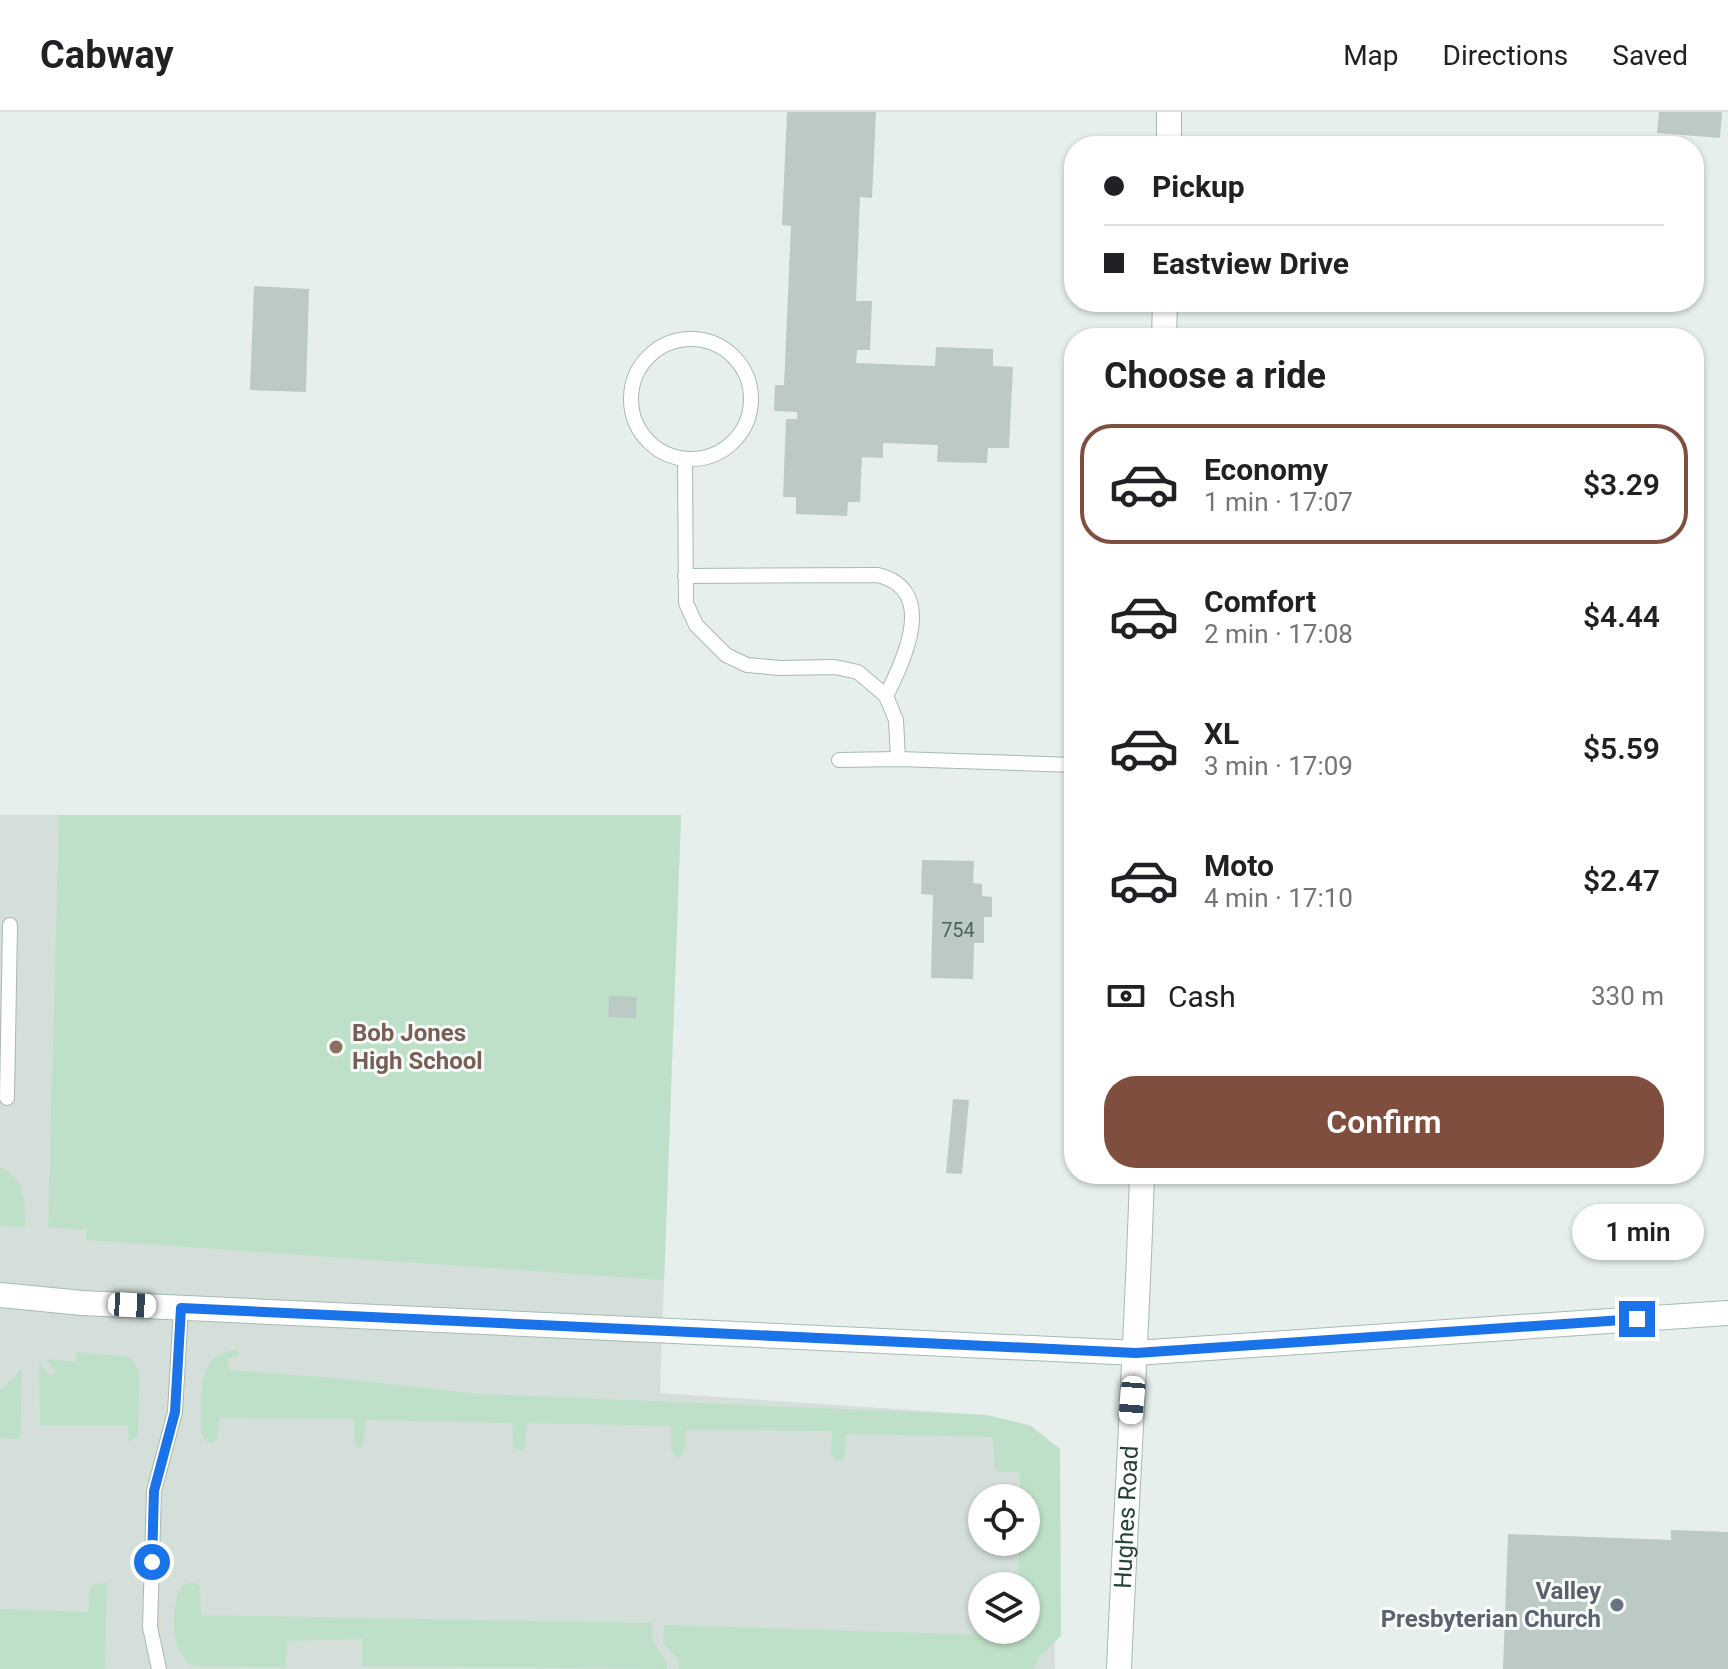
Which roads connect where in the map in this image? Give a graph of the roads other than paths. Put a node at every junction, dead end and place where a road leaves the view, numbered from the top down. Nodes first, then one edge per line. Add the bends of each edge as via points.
1 (1169, 112) edge
2 (1169, 136) edge
3 (685, 459) junction
4 (685, 576) junction
5 (886, 696) junction
6 (898, 759) junction
7 (839, 760) dead end
8 (1064, 765) edge
9 (10, 925) dead end
10 (7, 1098) dead end
11 (1142, 1184) edge
12 (0, 1295) edge
13 (181, 1308) junction
14 (1728, 1313) edge
15 (1136, 1353) junction
16 (159, 1669) edge
17 (1119, 1669) edge

1 - 2 street
3 - 3 lane via 703,458 736,440 751,406 744,370 733,355 695,339 656,350 641,365 631,406 648,441
3 - 4 lane
4 - 5 lane via 686,603 696,625 726,655 747,665 858,672
4 - 5 lane via 892,579 909,602 912,636
5 - 6 lane via 896,720
6 - 7 lane
6 - 8 lane
9 - 10 lane
11 - 15 street, Hughes Road
12 - 13 street
13 - 15 street
13 - 16 lane via 175,1412 154,1491 150,1627
14 - 15 street
15 - 17 street, Hughes Road

